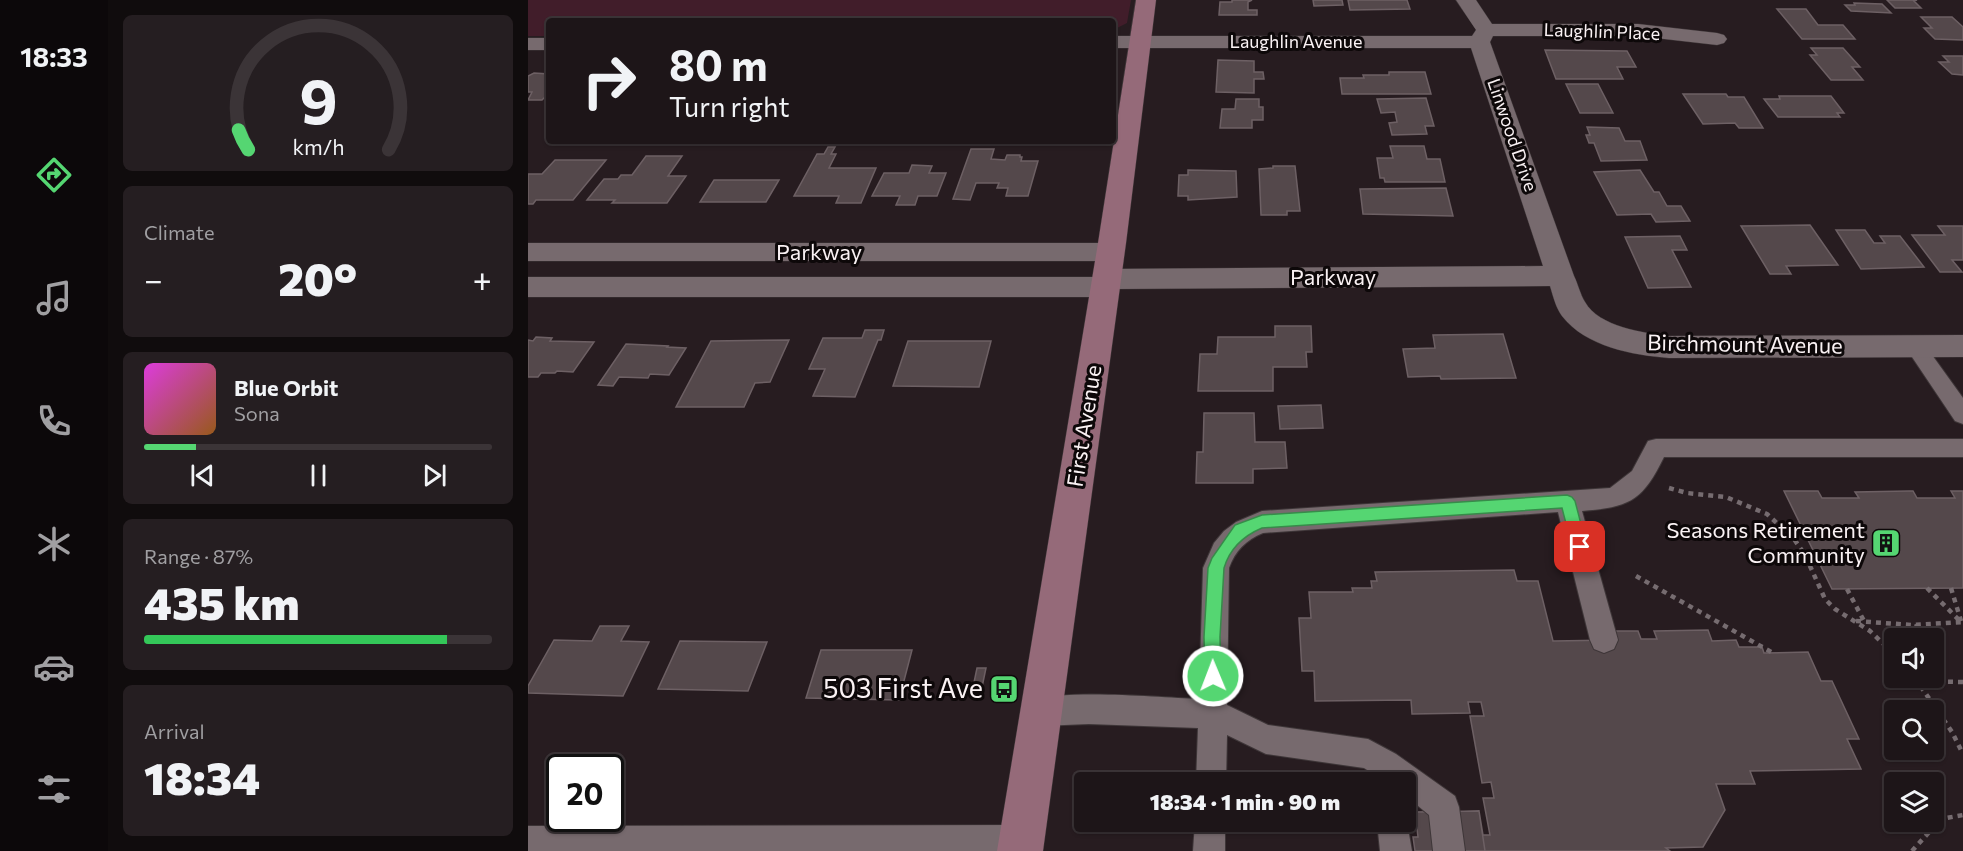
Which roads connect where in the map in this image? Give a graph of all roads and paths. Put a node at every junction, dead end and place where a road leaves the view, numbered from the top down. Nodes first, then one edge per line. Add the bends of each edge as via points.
1 (1146, 0) edge
2 (1466, 0) edge
3 (1483, 36) junction
4 (1717, 39) dead end
5 (1126, 42) edge
6 (528, 44) edge
7 (546, 44) edge
8 (528, 252) edge
9 (676, 252) junction
10 (1107, 272) junction
11 (1560, 276) junction
12 (528, 287) edge
13 (656, 287) junction
14 (1915, 346) junction
15 (1963, 346) edge
16 (1963, 415) edge
17 (1963, 448) edge
18 (1639, 481) junction
19 (1567, 501) junction
20 (1636, 576) dead end
21 (1927, 588) dead end
22 (1951, 588) dead end
23 (1847, 589) dead end
24 (1855, 621) junction
25 (1865, 622) junction
26 (1962, 622) edge
27 (1917, 624) junction
28 (1916, 628) edge
29 (1604, 640) dead end
30 (1884, 644) edge
31 (1773, 652) dead end
32 (1944, 681) edge
33 (1963, 682) edge
34 (1922, 688) edge
35 (1040, 712) junction
36 (1214, 714) junction
37 (1963, 754) edge
38 (1211, 772) edge
39 (1386, 772) edge
40 (1416, 788) edge
41 (1963, 815) edge
42 (1210, 832) edge
43 (1393, 832) edge
44 (528, 849) edge
45 (1020, 849) edge
46 (1209, 851) edge
47 (1396, 851) edge
48 (1449, 851) edge
49 (1912, 851) edge

1 - 5 street, First Avenue
2 - 3 street, Linwood Drive
3 - 4 street, Laughlin Place via 1638,30
3 - 5 street, Laughlin Avenue
3 - 11 street, Linwood Drive
5 - 10 street, First Avenue
6 - 7 street
8 - 9 street, Parkway
9 - 10 street, Parkway
9 - 13 street
10 - 11 street, Parkway
10 - 13 street, Parkway
10 - 35 street, First Avenue
11 - 14 street, Birchmount Avenue via 1577,314 1606,335 1629,341 1669,347
12 - 13 street, Parkway
14 - 15 street, Birchmount Avenue
14 - 16 lane
17 - 18 lane via 1656,448
18 - 19 lane via 1614,498
18 - 24 path via 1687,493 1726,497 1767,514 1805,555 1825,599
19 - 29 lane
19 - 36 lane via 1262,522 1240,530 1216,568 1212,637
20 - 31 path
21 - 26 path
22 - 26 path
23 - 25 path
24 - 25 path
24 - 30 path
25 - 27 path
26 - 27 path
27 - 28 path
32 - 33 path
34 - 37 path
35 - 36 lane
35 - 45 street, First Avenue
36 - 38 lane
36 - 39 lane via 1266,739 1368,754
40 - 48 lane via 1444,807
41 - 49 path via 1941,819
42 - 46 lane
43 - 47 lane
44 - 45 street

